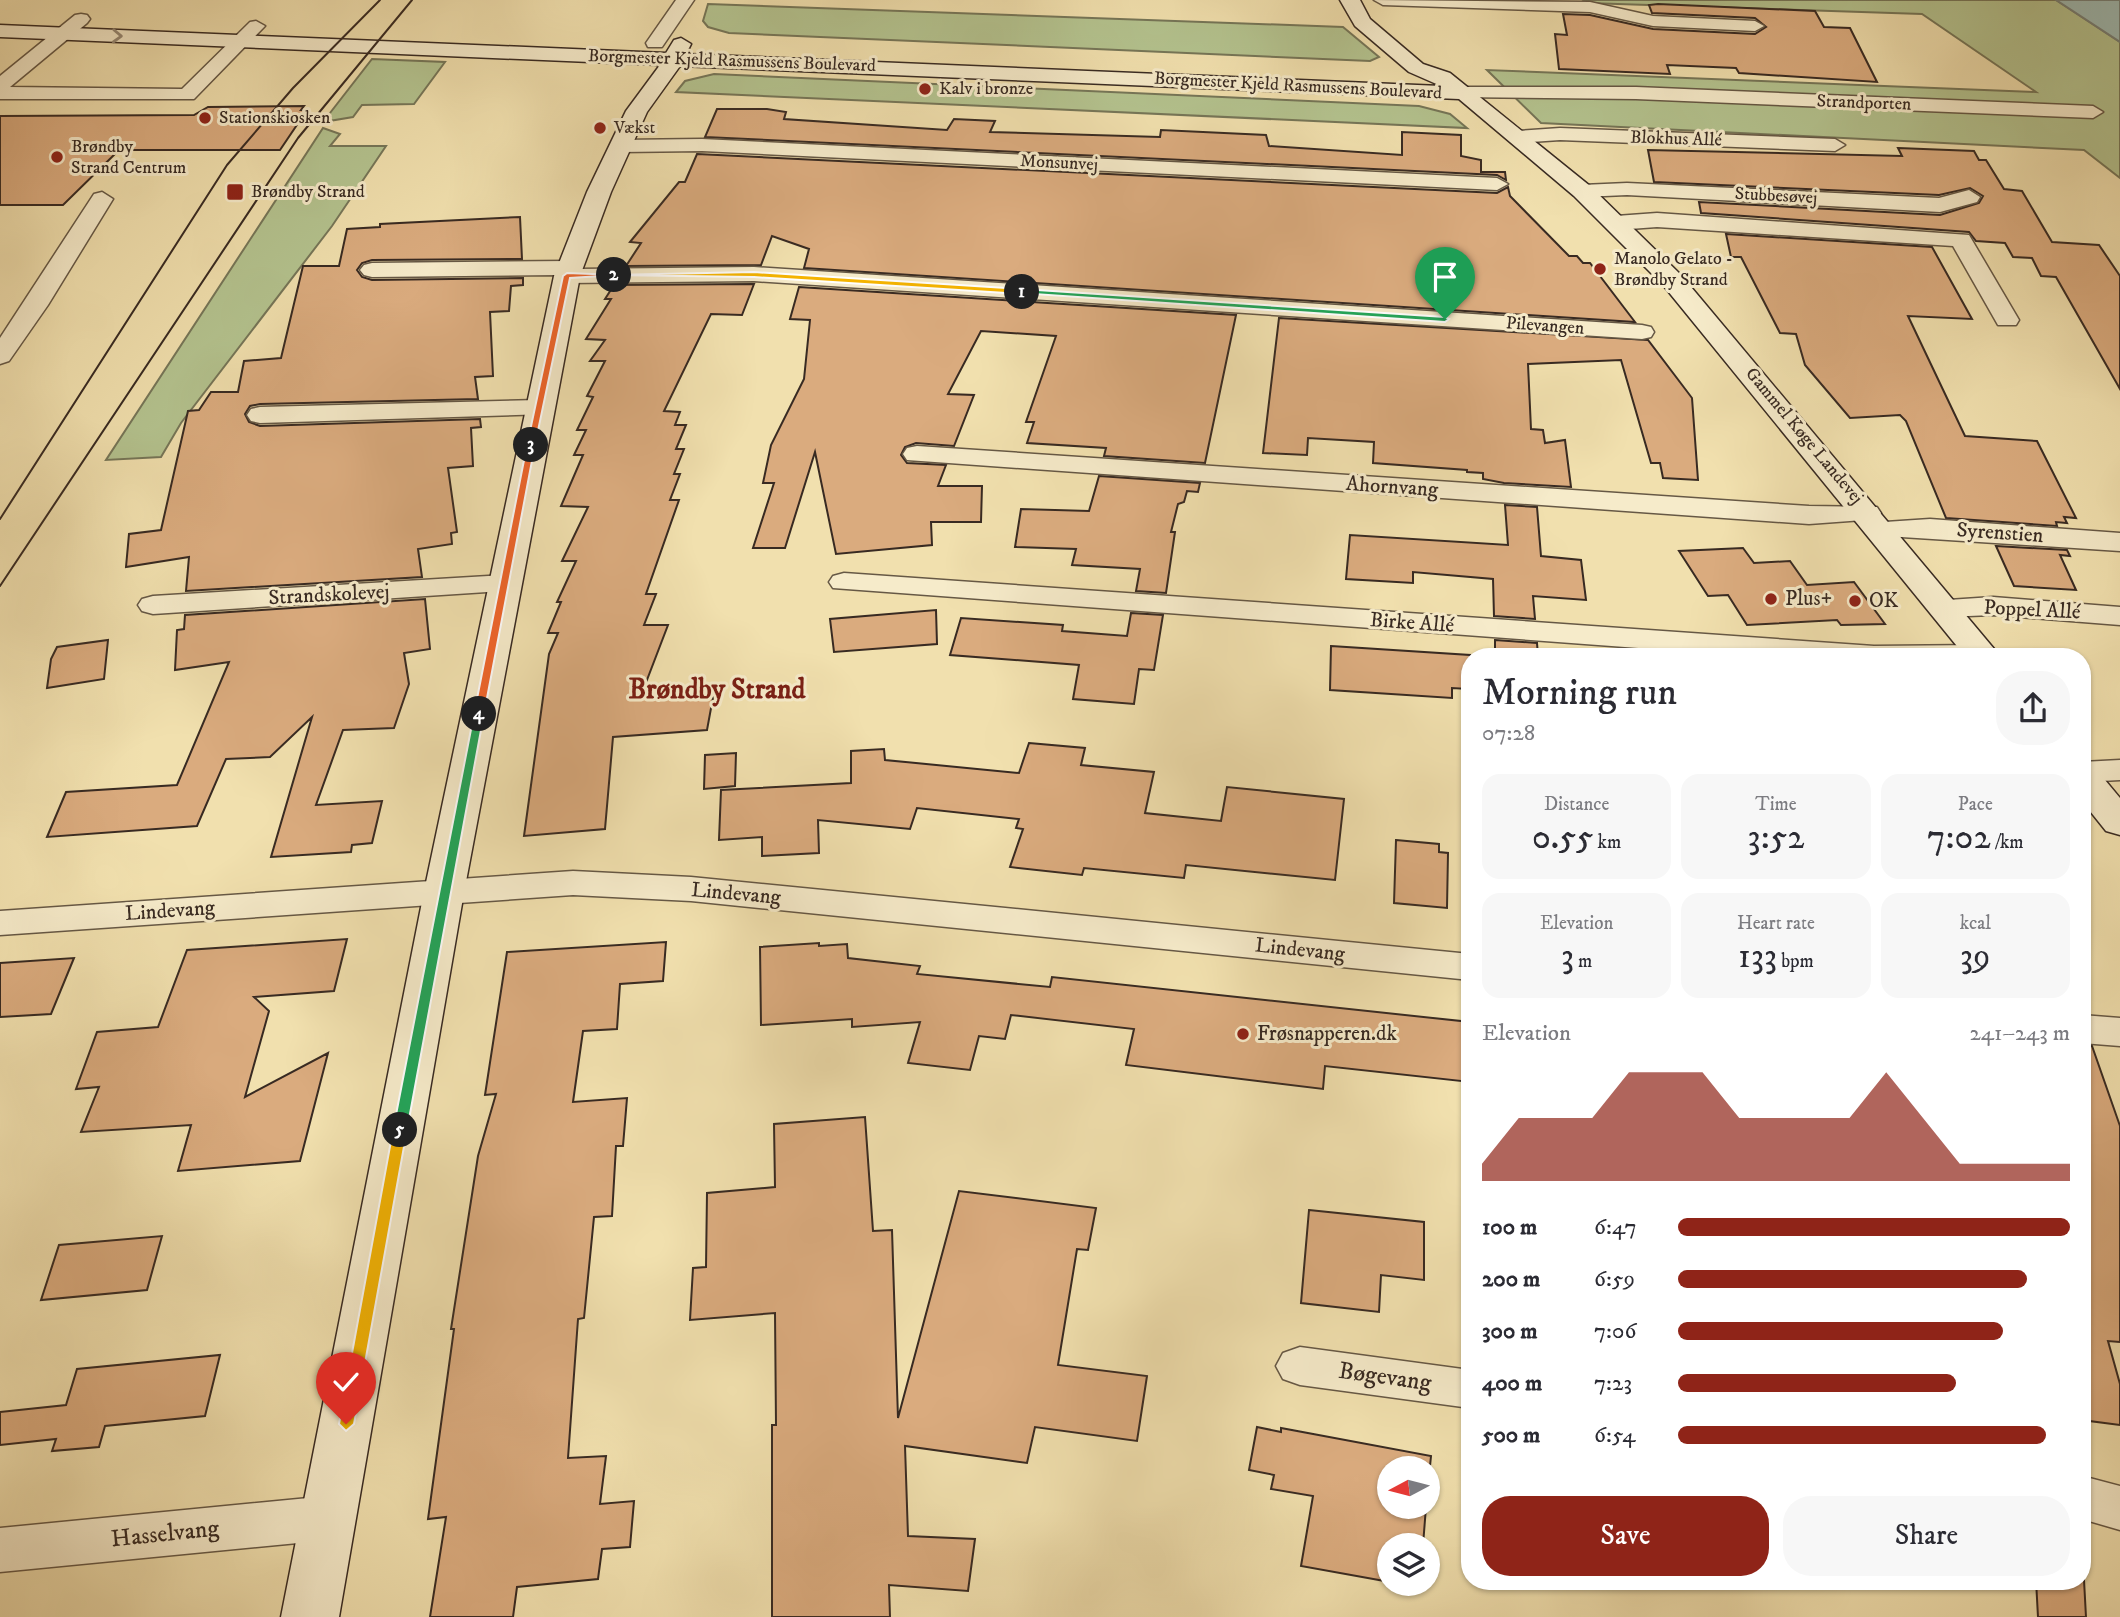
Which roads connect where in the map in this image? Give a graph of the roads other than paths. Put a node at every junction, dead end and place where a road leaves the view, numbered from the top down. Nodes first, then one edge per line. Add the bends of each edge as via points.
1 (1383, 0) edge
2 (1352, 2) edge
3 (683, 5) edge
4 (0, 17) edge
5 (62, 26) junction
6 (256, 26) junction
7 (1755, 26) dead end
8 (0, 32) edge
9 (234, 40) junction
10 (652, 50) junction
11 (677, 52) junction
12 (0, 70) edge
13 (1453, 85) junction
14 (0, 86) edge
15 (0, 93) edge
16 (637, 111) junction
17 (2093, 113) dead end
18 (1518, 137) junction
19 (1835, 145) dead end
20 (621, 146) junction
21 (1497, 184) dead end
22 (1582, 191) junction
23 (1969, 197) dead end
24 (102, 199) dead end
25 (1616, 223) junction
26 (372, 270) dead end
27 (568, 272) junction
28 (2007, 320) dead end
29 (1642, 332) dead end
30 (0, 356) edge
31 (538, 408) junction
32 (260, 415) dead end
33 (917, 454) dead end
34 (1873, 521) junction
35 (2120, 541) edge
36 (844, 582) dead end
37 (505, 584) junction
38 (153, 605) dead end
39 (1944, 608) junction
40 (2120, 616) edge
41 (1763, 648) edge
42 (1976, 648) edge
43 (2120, 770) edge
44 (2091, 773) edge
45 (2091, 786) edge
46 (2120, 823) edge
47 (444, 892) junction
48 (0, 923) edge
49 (1461, 966) edge
50 (2091, 1030) edge
51 (2120, 1032) edge
52 (1300, 1366) dead end
53 (1461, 1388) edge
54 (2091, 1500) edge
55 (2120, 1508) edge
56 (329, 1518) junction
57 (0, 1550) edge
58 (310, 1617) edge

1 - 7 street via 1590,8 1653,22
2 - 13 street, Gammel Køge Landevej via 1437,63
3 - 10 street via 662,29
3 - 11 street via 688,30
4 - 5 street, Borgmester Kjeld Rasmussens Boulevard
5 - 6 street, Borgmester Kjeld Rasmussens Boulevard
5 - 8 street, Borgmester Kjeld Rasmussens Boulevard
5 -> 9 street, Borgmester Kjeld Rasmussens Boulevard
5 - 12 street
5 - 14 street
6 - 9 street
6 - 10 street, Borgmester Kjeld Rasmussens Boulevard
9 - 10 street, Borgmester Kjeld Rasmussens Boulevard
9 - 15 street via 167,95
10 - 11 street, Borgmester Kjeld Rasmussens Boulevard
10 - 16 street via 640,72
11 - 13 street, Borgmester Kjeld Rasmussens Boulevard
11 - 16 street
13 - 17 street, Strandporten
13 - 18 street, Gammel Køge Landevej
16 - 20 street
18 - 19 street, Blokhus Allé via 1560,134
18 - 22 street, Gammel Køge Landevej
20 - 21 street, Monsunvej via 702,145
20 - 27 street
22 - 23 street, Stubbesøvej via 1627,189 1940,205
22 - 25 street, Gammel Køge Landevej
24 - 30 street
25 - 28 street via 1657,220 1961,240
25 - 34 street, Gammel Køge Landevej via 1722,337
26 - 27 street
27 - 29 street, Pilevangen via 754,274
27 - 31 street
31 - 32 street
31 - 37 street
33 - 34 street, Ahornvang
34 - 35 street, Syrenstien
34 - 39 street, Gammel Køge Landevej
36 - 41 street, Birke Allé
37 - 38 street, Strandskolevej
37 - 47 street
39 - 40 street, Poppel Allé via 1993,606
39 - 42 street, Gammel Køge Landevej
43 - 44 street
45 - 46 street
47 - 48 street, Lindevang
47 - 49 street, Lindevang via 573,883 691,889
47 - 56 street
50 - 51 street
52 - 53 street, Bøgevang
54 - 55 street
56 - 57 street, Hasselvang
56 - 58 street

